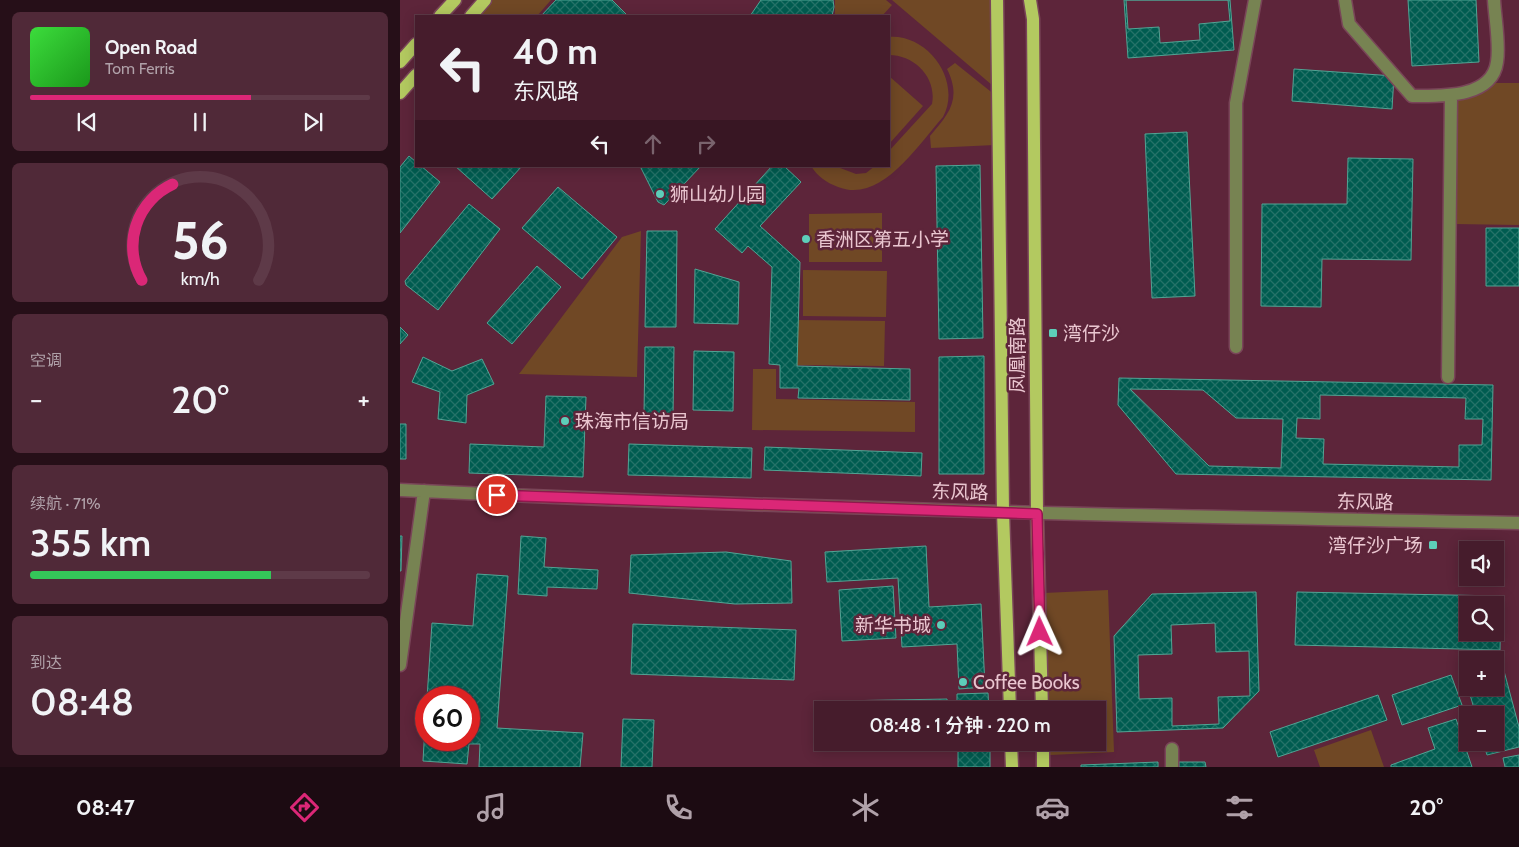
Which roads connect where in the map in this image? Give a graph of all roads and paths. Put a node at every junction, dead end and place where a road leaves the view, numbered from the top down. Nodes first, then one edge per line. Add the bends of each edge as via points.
1 (455, 0) edge
2 (485, 0) edge
3 (997, 0) edge
4 (1030, 0) edge
5 (1255, 0) edge
6 (1345, 0) edge
7 (1494, 0) edge
8 (441, 15) edge
9 (471, 15) edge
10 (415, 45) edge
11 (400, 62) edge
12 (415, 76) edge
13 (400, 93) edge
14 (1451, 96) junction
15 (1236, 347) dead end
16 (1448, 377) dead end
17 (400, 490) edge
18 (424, 491) junction
19 (1002, 512) junction
20 (1037, 514) junction
21 (1519, 524) edge
22 (400, 665) edge
23 (1010, 701) edge
24 (1042, 701) edge
25 (1172, 749) dead end
26 (1011, 751) edge
27 (1043, 751) edge
28 (1012, 767) edge
29 (1043, 767) edge
30 (1172, 767) edge

1 - 8 main road
2 - 9 main road
3 - 19 main road, 凤凰南路
4 - 20 main road, 凤凰南路 via 1033,19
5 - 15 street via 1236,103
6 - 14 street via 1349,24 1412,96
7 - 14 street via 1498,62 1490,78 1476,88
10 - 11 main road
12 - 13 main road
14 - 16 street
17 - 18 street, 东风路
18 - 19 street, 东风路
18 - 22 street
19 - 20 street, 东风路
19 - 23 main road, 凤凰南路
20 - 21 street, 东风路
20 - 24 main road, 凤凰南路
25 - 30 street
26 - 28 main road
27 - 29 main road

